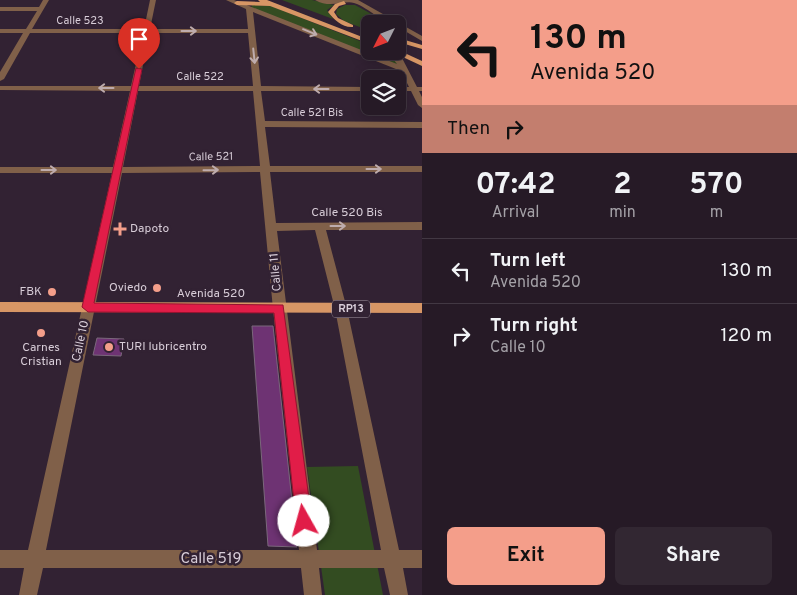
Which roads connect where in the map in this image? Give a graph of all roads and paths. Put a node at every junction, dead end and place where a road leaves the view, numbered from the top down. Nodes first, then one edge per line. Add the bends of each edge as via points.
1 (46, 0) edge
2 (153, 0) edge
3 (229, 0) edge
4 (261, 0) edge
5 (278, 0) edge
6 (318, 0) edge
7 (355, 0) edge
8 (237, 3) junction
9 (344, 3) junction
10 (271, 4) junction
11 (249, 8) junction
12 (0, 9) edge
13 (41, 9) junction
14 (380, 15) edge
15 (351, 26) junction
16 (360, 30) dead end
17 (406, 30) edge
18 (0, 31) edge
19 (28, 31) junction
20 (146, 31) junction
21 (251, 31) junction
22 (361, 39) edge
23 (422, 39) edge
24 (406, 42) edge
25 (422, 46) edge
26 (0, 57) edge
27 (12, 57) junction
28 (406, 57) edge
29 (399, 60) edge
30 (422, 64) edge
31 (403, 69) junction
32 (0, 79) edge
33 (0, 88) edge
34 (135, 88) junction
35 (257, 88) junction
36 (361, 89) edge
37 (418, 89) edge
38 (422, 105) edge
39 (262, 124) junction
40 (422, 125) edge
41 (266, 169) junction
42 (422, 169) edge
43 (0, 170) edge
44 (117, 170) junction
45 (319, 226) junction
46 (422, 226) edge
47 (272, 227) junction
48 (0, 307) edge
49 (88, 307) junction
50 (279, 308) junction
51 (422, 308) edge
52 (340, 309) junction
53 (0, 558) edge
54 (36, 558) junction
55 (391, 559) junction
56 (422, 559) edge
57 (309, 560) junction
58 (28, 595) edge
59 (313, 595) edge
60 (399, 595) edge

1 - 13 street
2 - 20 street, Calle 10
3 - 8 street
4 - 10 main road
5 - 15 main road
6 - 9 street
7 - 9 street
7 - 14 street
8 - 10 main road
8 - 11 street
9 - 15 main road via 331,12 336,19
10 - 22 main road
11 - 21 street, Calle 11
11 -> 31 street
12 - 13 street
13 - 19 street
15 - 16 main road
17 - 23 street
18 - 19 street, Calle 523
19 - 20 street, Calle 523
19 - 27 street
20 -> 21 street, Calle 523
20 - 34 street, Calle 10
21 -> 35 street, Calle 11
24 - 25 main road
26 - 27 street
27 - 32 street
28 - 30 main road
29 - 31 street
31 - 37 street
34 -> 33 street, Calle 522
34 - 35 street, Calle 522
34 - 44 street, Calle 10
36 -> 35 street, Calle 522
35 - 39 street, Calle 11
37 - 38 street
39 - 40 street, Calle 521 Bis
39 - 41 street, Calle 11
41 -> 42 street, Calle 521
44 -> 41 street, Calle 521
41 - 47 street, Calle 11
43 -> 44 street, Calle 521
44 - 49 street, Calle 10
45 -> 46 street, Calle 520 Bis
45 - 47 street, Calle 520 Bis
45 - 52 street
47 - 50 street, Calle 11
48 - 49 main road, Avenida 520 / RP13
49 - 50 main road, Avenida 520 / RP13
49 - 54 street, Calle 10
50 - 52 main road, Avenida 520 / RP13
50 - 57 street, Calle 11
51 - 52 main road, Avenida 520 / RP13
52 - 55 street
53 - 54 street, Calle 519
54 - 57 street, Calle 519
54 - 58 street, Calle 10
55 - 56 street, Calle 519
55 - 57 street, Calle 519
55 - 60 street
57 - 59 street, Calle 11

